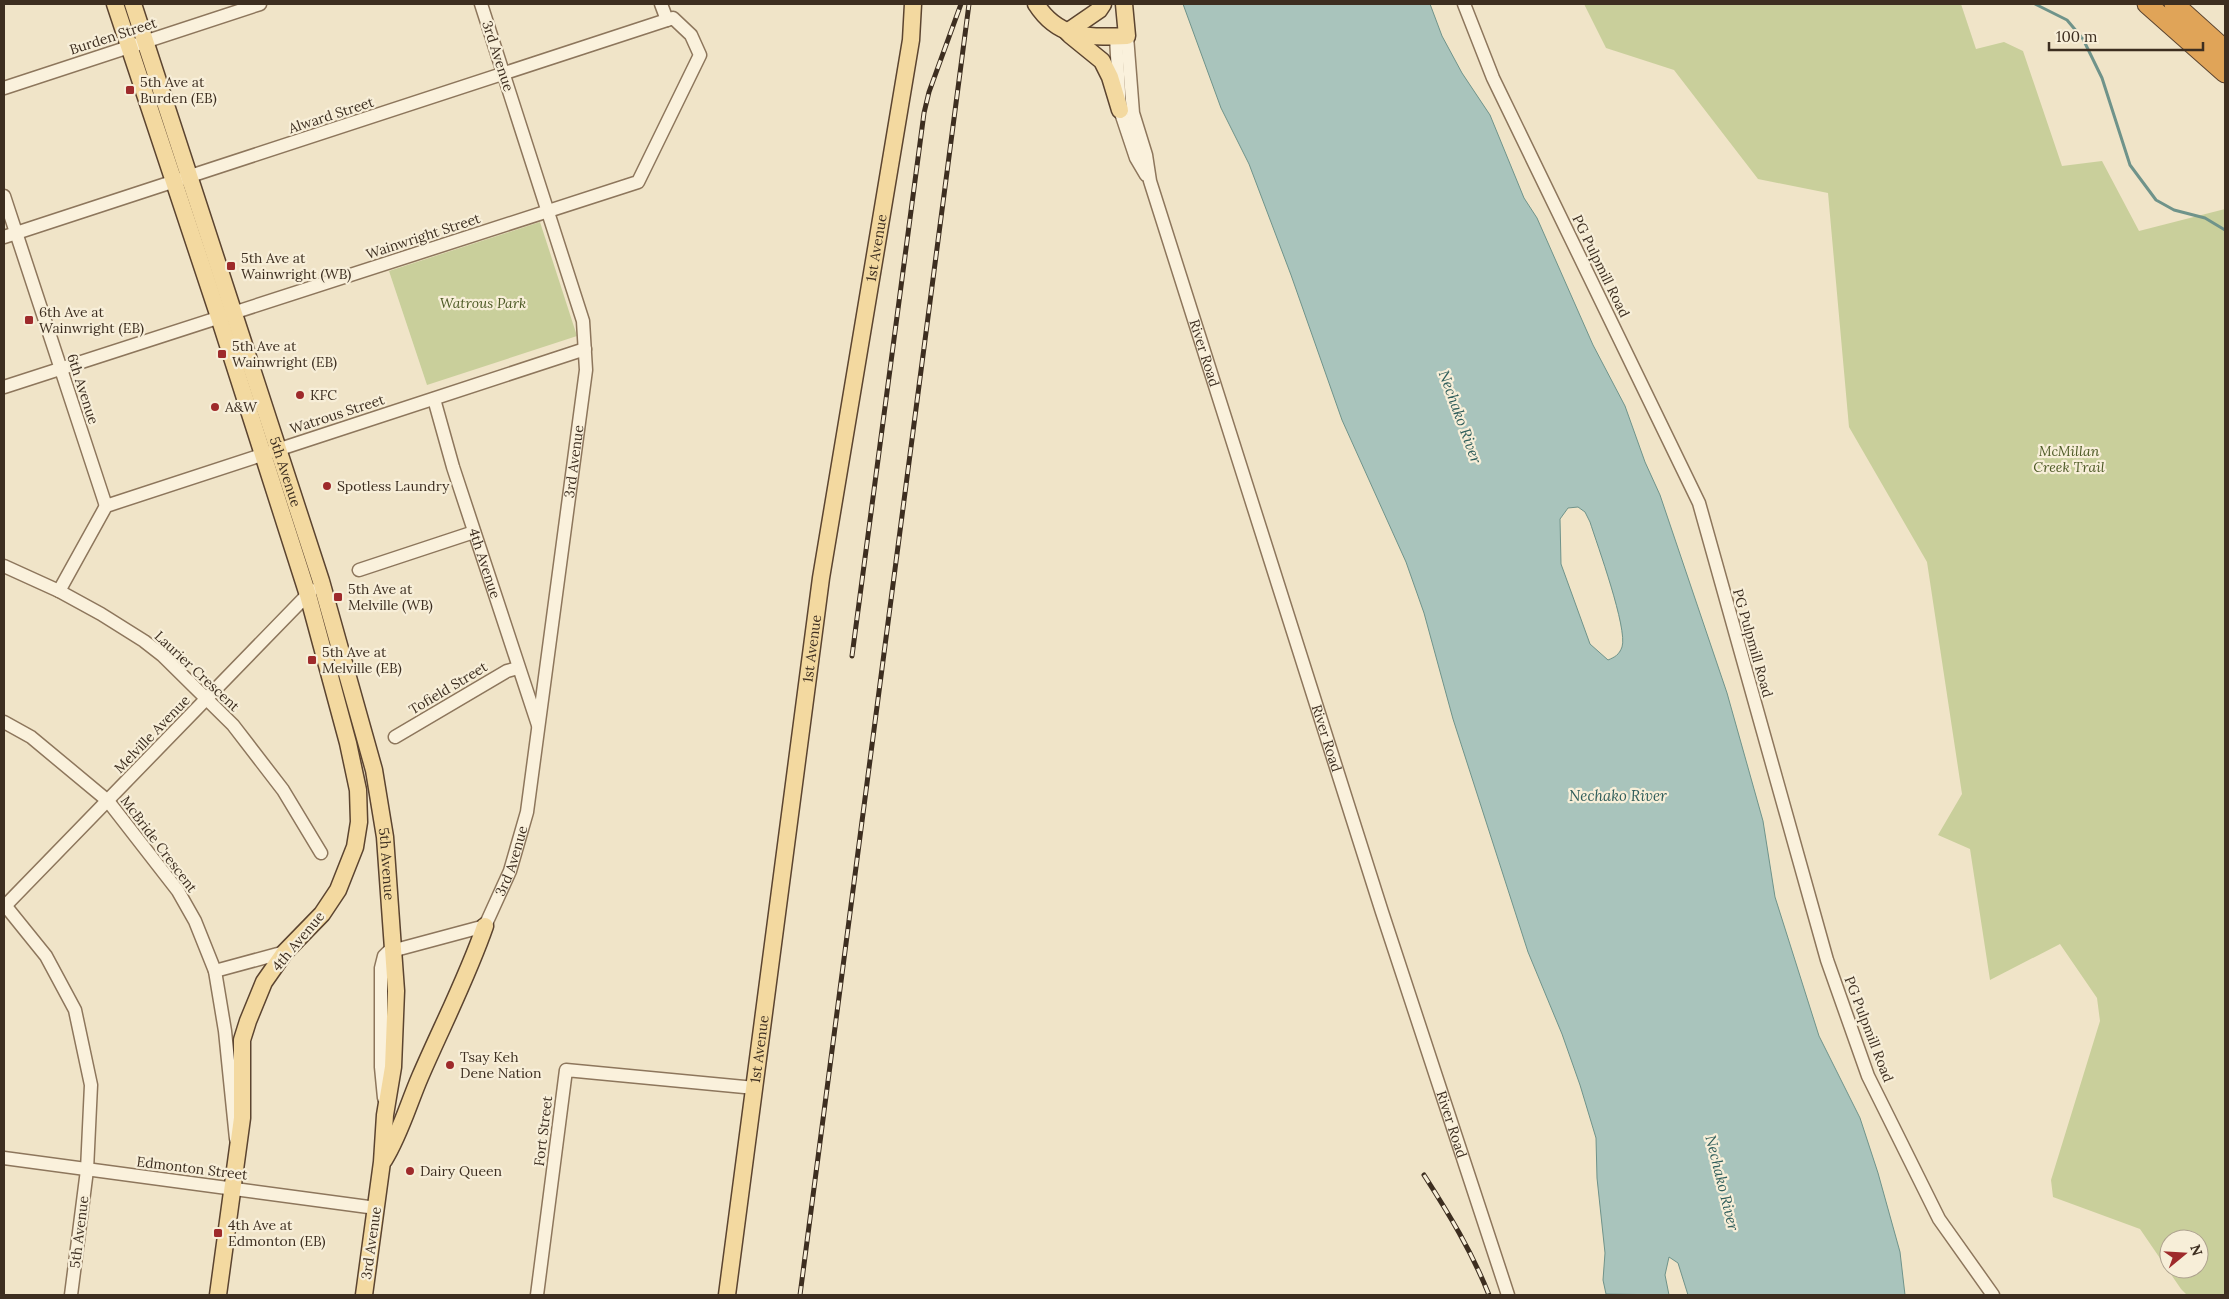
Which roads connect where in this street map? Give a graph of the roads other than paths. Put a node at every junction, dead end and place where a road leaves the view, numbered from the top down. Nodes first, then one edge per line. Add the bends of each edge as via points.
1 (114, 4) edge
2 (133, 4) edge
3 (260, 4) edge
4 (481, 4) edge
5 (661, 4) edge
6 (913, 4) edge
7 (1036, 4) edge
8 (1103, 4) edge
9 (1112, 4) edge
10 (1124, 4) edge
11 (1464, 4) edge
12 (2147, 4) edge
13 (2174, 4) edge
14 (667, 20) junction
15 (1067, 32) junction
16 (1121, 36) junction
17 (145, 42) junction
18 (129, 47) junction
19 (2225, 50) edge
20 (2225, 73) edge
21 (504, 74) junction
22 (4, 88) edge
23 (1120, 110) junction
24 (190, 177) junction
25 (1150, 181) junction
26 (174, 182) junction
27 (4, 196) edge
28 (548, 212) junction
29 (10, 235) edge
30 (226, 315) junction
31 (585, 349) junction
32 (61, 368) junction
33 (4, 387) edge
34 (434, 399) junction
35 (271, 451) junction
36 (106, 506) junction
37 (474, 532) junction
38 (4, 566) edge
39 (358, 570) dead end
40 (322, 581) junction
41 (59, 591) junction
42 (308, 595) junction
43 (518, 668) junction
44 (206, 700) junction
45 (4, 722) edge
46 (539, 728) junction
47 (395, 737) dead end
48 (108, 800) junction
49 (359, 822) joint
50 (321, 853) dead end
51 (4, 905) edge
52 (485, 926) junction
53 (395, 950) junction
54 (285, 952) junction
55 (215, 971) junction
56 (755, 1088) junction
57 (237, 1150) junction
58 (4, 1158) edge
59 (382, 1162) junction
60 (87, 1170) junction
61 (232, 1188) junction
62 (376, 1208) junction
63 (71, 1295) edge
64 (218, 1295) edge
65 (364, 1295) edge
66 (537, 1295) edge
67 (727, 1295) edge
68 (1508, 1295) edge
69 (1993, 1295) edge

1 - 18 main road, 5th Avenue
2 - 17 main road, 5th Avenue
3 - 17 street, Burden Street
4 - 21 street, 3rd Avenue
5 - 14 street
6 - 56 main road, 1st Avenue via 911,40 821,578
7 - 15 main road
8 - 15 main road
9 - 16 main road, River Road
10 - 16 main road, River Road
11 - 69 street, PG Pulpmill Road via 1493,78 1699,503 1827,960 1868,1076 1939,1219
12 - 20 highway
13 - 19 highway
14 - 21 street, Alward Street
14 - 28 street, Wainwright Street via 674,18 691,35 700,55 638,182
15 - 16 main road via 1087,37
15 - 23 main road via 1102,61
16 - 23 street, River Road
16 - 25 street, River Road via 1132,113 1146,155
17 - 18 street, Burden Street
17 - 24 main road, 5th Avenue
18 - 22 street, Burden Street
18 - 26 main road, 5th Avenue
21 - 24 street, Alward Street
21 - 28 street, 3rd Avenue
23 - 25 street, River Road via 1136,158
24 - 26 street, Alward Street
24 - 30 main road, 5th Avenue
25 - 68 street, River Road via 1385,922
26 - 29 street, Alward Street
26 - 30 main road, 5th Avenue
27 - 29 street, 6th Avenue
28 - 30 street, Wainwright Street
28 - 31 street, 3rd Avenue via 583,321
29 - 32 street, 6th Avenue
30 - 32 street, Wainwright Street
30 - 35 main road, 5th Avenue
31 - 34 street, Watrous Street
31 - 46 street, 3rd Avenue via 586,370
32 - 33 street, Wainwright Street
32 - 36 street, 6th Avenue
34 - 35 street, Watrous Street
34 - 37 street, 4th Avenue
35 - 36 street, Watrous Street
35 - 40 main road, 5th Avenue
35 - 42 main road, 5th Avenue
36 - 41 street
37 - 39 street
37 - 43 street, 4th Avenue
38 - 41 street, Laurier Crescent
40 - 42 street, Melville Avenue
40 - 53 main road, 5th Avenue via 374,770 385,837
41 - 44 street, Laurier Crescent via 144,641
42 - 44 street, Melville Avenue
42 - 49 main road, 5th Avenue via 348,742 358,790
43 - 46 street, 4th Avenue
43 - 47 street, Tofield Street via 507,671
44 - 48 street, Melville Avenue
44 - 50 street, Laurier Crescent via 233,725 283,790
45 - 48 street, McBride Crescent via 31,737
46 - 52 street, 3rd Avenue via 520,841
48 - 51 street, Melville Avenue
48 - 55 street, McBride Crescent via 178,891
49 - 54 main road, 4th Avenue via 355,847 338,890 322,914
51 - 60 street, 5th Avenue via 46,956 75,1010 92,1085
52 - 53 street
52 - 59 main road via 420,1076 396,1141
53 - 59 main road, 5th Avenue via 395,1037
54 - 55 street
54 - 57 main road, 4th Avenue via 264,982 242,1040 242,1118
55 - 57 street, 4th Avenue via 225,1031
56 - 66 street, Fort Street via 566,1070
56 - 67 main road, 1st Avenue
57 - 61 main road, 4th Avenue
58 - 60 street, Edmonton Street
59 - 62 main road, 3rd Avenue
60 - 61 street, Edmonton Street
60 - 63 street, 5th Avenue
61 - 62 street, Edmonton Street
61 - 64 main road, 4th Avenue
62 - 65 main road, 3rd Avenue

